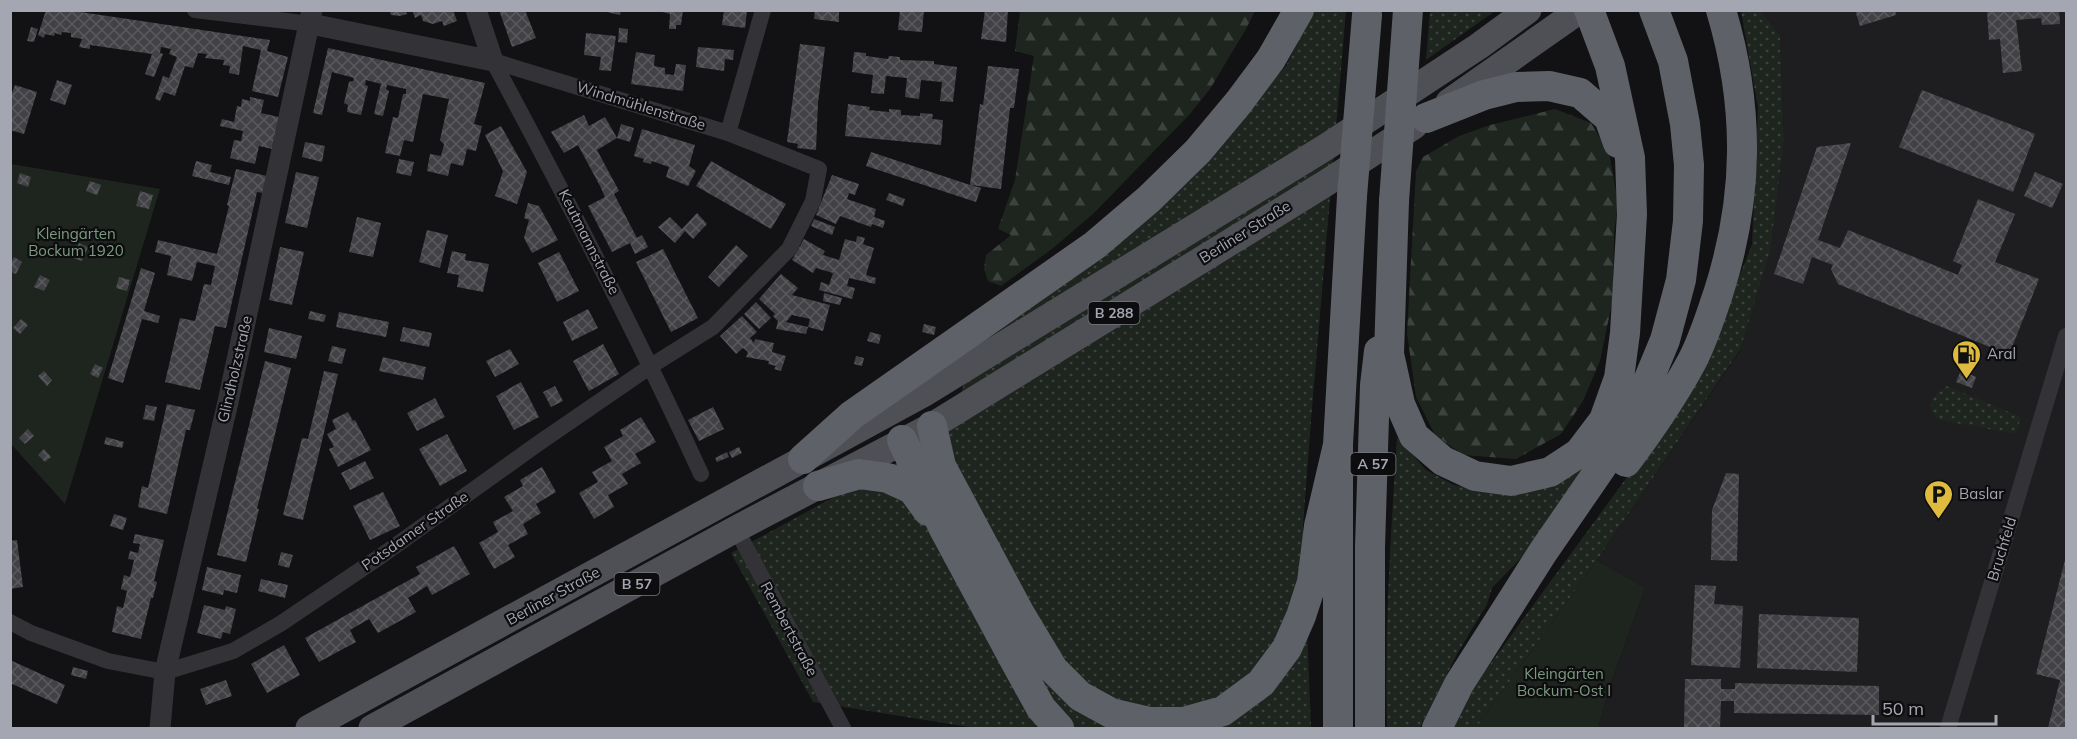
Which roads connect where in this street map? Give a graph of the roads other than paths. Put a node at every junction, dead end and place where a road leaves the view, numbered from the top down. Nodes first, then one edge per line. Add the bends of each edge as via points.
1 (195, 10) edge
2 (476, 10) edge
3 (763, 10) edge
4 (1299, 10) edge
5 (1408, 10) edge
6 (1528, 10) edge
7 (1580, 10) edge
8 (1589, 10) edge
9 (1654, 10) edge
10 (1722, 10) edge
11 (1367, 13) edge
12 (311, 17) edge
13 (494, 61) junction
14 (1426, 118) junction
15 (728, 133) junction
16 (1394, 201) junction
17 (1632, 214) junction
18 (2067, 336) edge
19 (651, 366) junction
20 (923, 394) junction
21 (874, 420) joint
22 (932, 426) junction
23 (902, 440) junction
24 (1338, 445) junction
25 (802, 459) junction
26 (701, 474) dead end
27 (818, 486) junction
28 (736, 529) junction
29 (944, 529) junction
30 (1506, 612) junction
31 (10, 622) edge
32 (165, 672) junction
33 (160, 729) edge
34 (309, 729) edge
35 (372, 729) edge
36 (843, 729) edge
37 (1059, 729) edge
38 (1338, 729) edge
39 (1370, 729) edge
40 (1437, 729) edge
41 (1948, 729) edge

1 - 12 street, Windmühlenstraße
2 - 13 street, Keutmannstraße
3 - 15 street
4 - 25 highway via 1239,102 1198,151 1149,199 1095,245 852,415
5 - 16 highway, A 57, bridge
6 - 20 main road, Berliner Straße / B 288 via 1326,147
7 - 14 main road, Berliner Straße / B 288
8 - 17 highway via 1610,66 1622,114 1630,158
9 - 30 highway via 1673,61 1685,124 1688,221 1681,280 1665,339 1629,427
10 - 30 highway via 1740,91 1743,147 1737,216 1728,262 1710,318 1692,361 1659,417 1569,538
11 - 24 highway, A 57, bridge
12 - 13 street, Windmühlenstraße
12 - 32 street, Glindholzstraße
13 - 15 street, Windmühlenstraße
13 - 19 street, Keutmannstraße
14 - 17 highway via 1516,87 1549,86 1580,93 1609,118
14 - 22 main road, Berliner Straße / B 288
15 - 19 street, Windmühlenstraße via 819,169 813,201 789,249 728,312 713,327
16 - 17 highway via 1389,354 1400,404 1414,436 1443,461 1475,477 1511,481 1550,472 1580,453 1604,420 1619,378
16 - 39 highway, A 57 via 1375,385
18 - 41 street, Bruchfeld
19 - 26 street, Keutmannstraße
19 - 32 street, Potsdamer Straße via 280,624 233,651
20 - 21 main road, Berliner Straße / B 288
20 - 23 main road, Berliner Straße via 903,424
21 - 25 main road, Berliner Straße / B 57
22 - 23 main road, Berliner Straße / B 288
22 - 24 highway via 941,466 1053,669 1080,696 1112,712 1150,722 1184,722 1223,711 1261,683 1287,648 1312,582 1319,526
23 - 27 main road, Berliner Straße / B 57
23 - 29 highway
24 - 38 highway, A 57
25 - 34 main road, Berliner Straße / B 57
27 - 28 main road, Berliner Straße / B 57
27 - 29 highway via 860,474 888,478 912,489
28 - 35 main road, Berliner Straße / B 57
28 - 36 street, Rembertstraße
29 - 37 highway via 1041,708
30 - 40 highway via 1459,684
31 - 32 street via 108,661
32 - 33 street, Glindholzstraße

